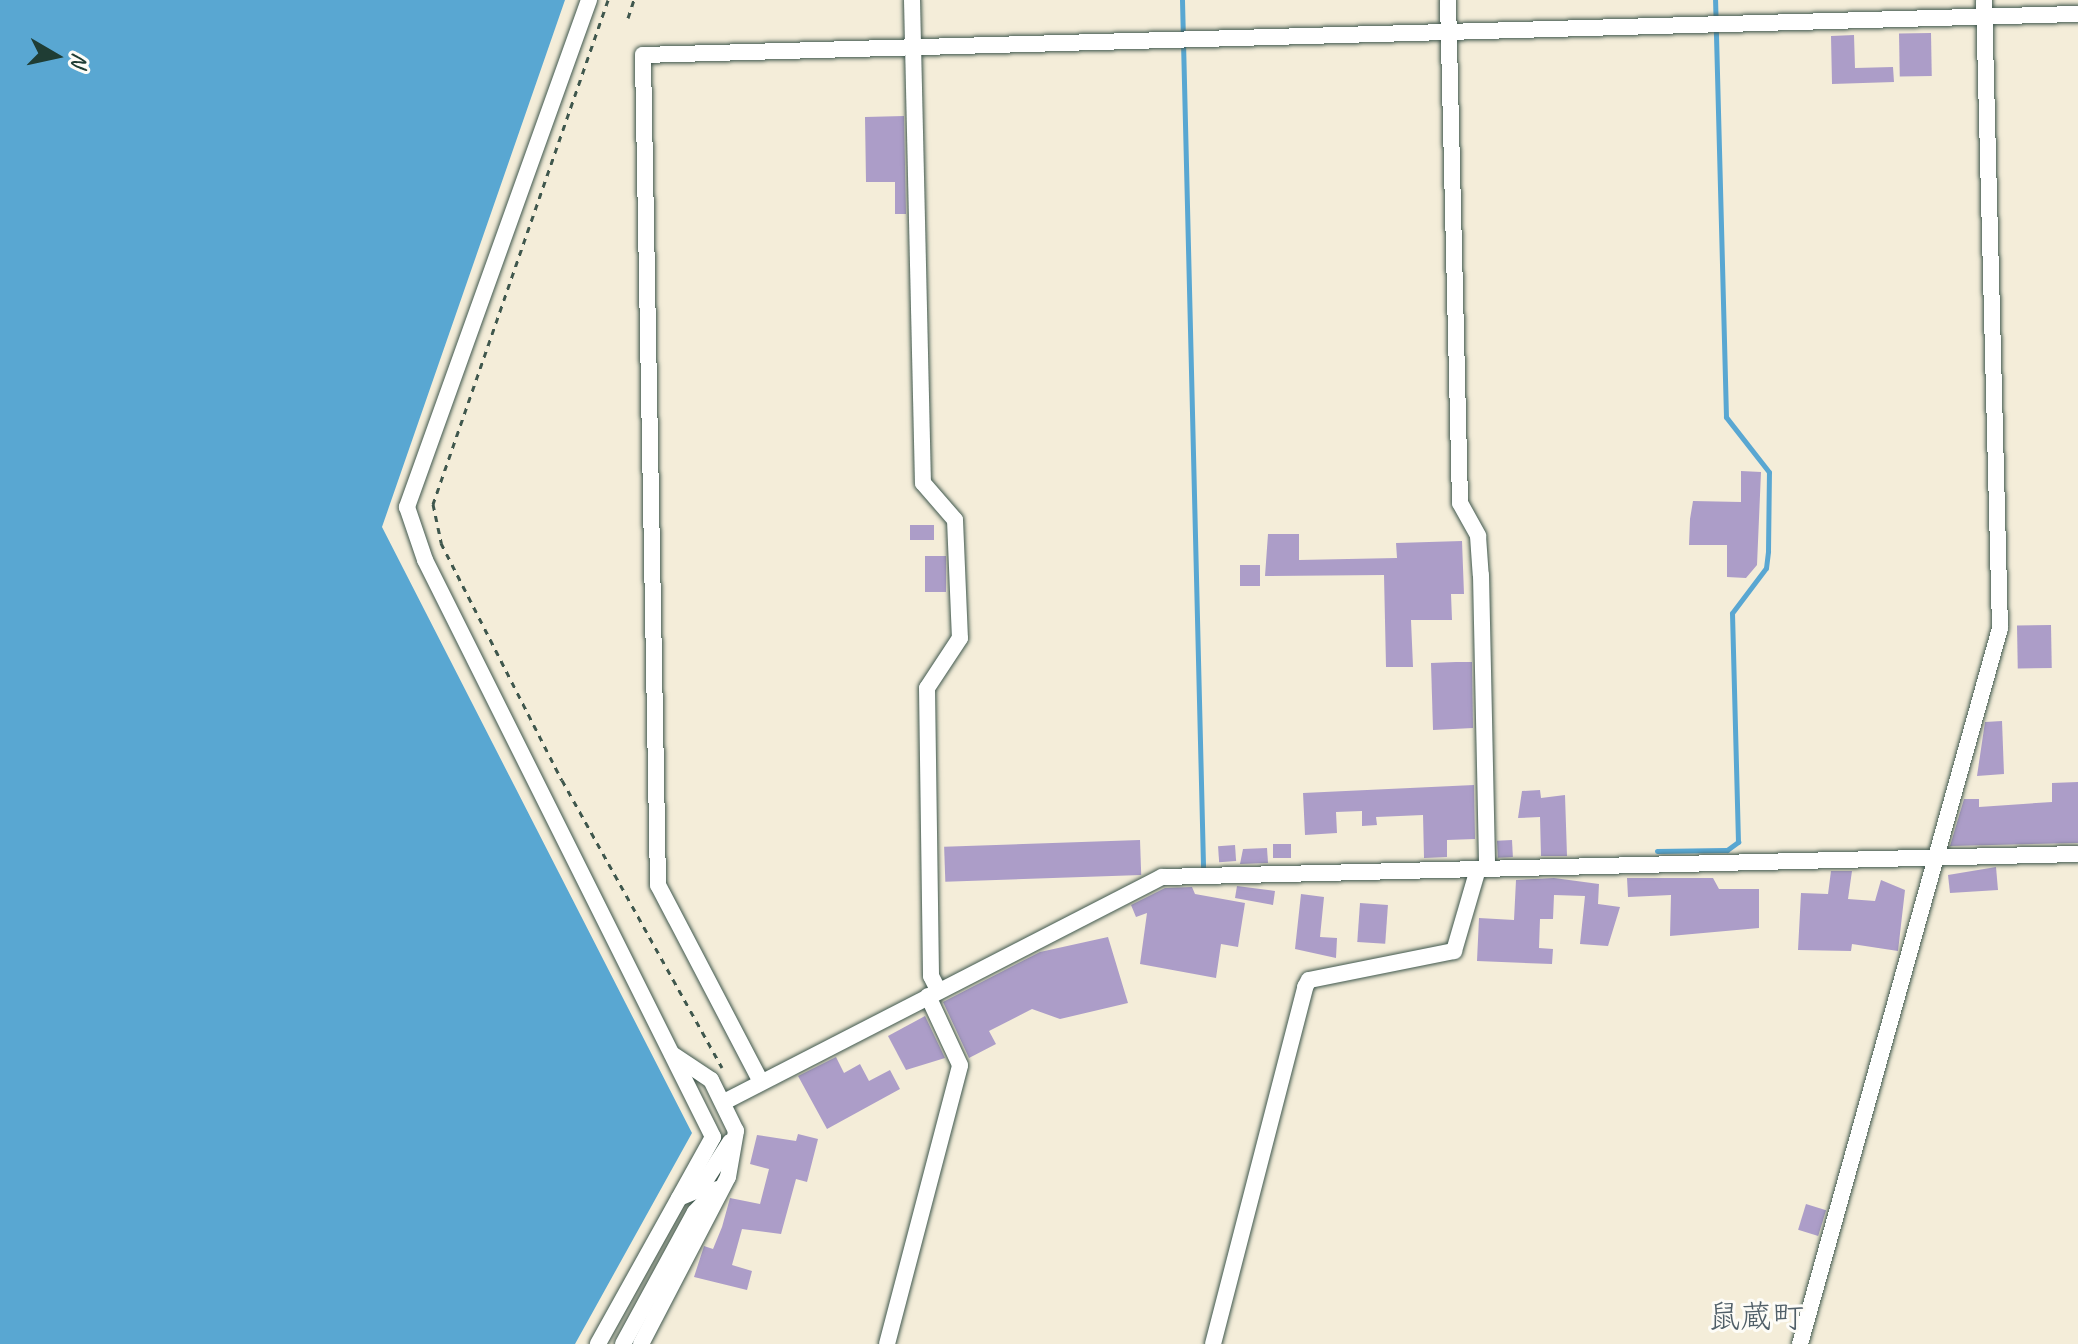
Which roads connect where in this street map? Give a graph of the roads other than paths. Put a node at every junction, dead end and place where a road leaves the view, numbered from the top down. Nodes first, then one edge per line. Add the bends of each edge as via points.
1 (589, 0) edge
2 (912, 0) edge
3 (1448, 0) edge
4 (1985, 8) edge
5 (2078, 14) edge
6 (1449, 31) junction
7 (913, 45) junction
8 (2078, 854) edge
9 (1935, 859) junction
10 (1482, 869) junction
11 (933, 993) junction
12 (672, 1054) junction
13 (743, 1091) junction
14 (736, 1131) junction
15 (728, 1177) junction
16 (679, 1198) junction
17 (598, 1344) edge
18 (623, 1344) edge
19 (641, 1344) edge
20 (887, 1344) edge
21 (1213, 1344) edge
22 (1800, 1344) edge

1 - 12 street via 409,496 408,524
2 - 7 street
3 - 6 street
4 - 5 street
4 - 6 street via 1716,24
4 - 9 street via 2000,628
6 - 7 street
6 - 10 street via 1460,503 1478,536 1481,575
7 - 11 street via 923,483 955,520 960,638 927,688
7 - 13 street via 643,55 658,885
8 - 9 street
9 - 10 street
9 - 22 street
10 - 11 street via 1162,877
10 - 21 street via 1454,951 1309,980 1305,987
11 - 13 street
11 - 20 street via 960,1065
12 - 13 street
12 - 16 street via 713,1137
13 - 14 street
14 - 15 street
14 - 16 street via 700,1189
15 - 18 street via 695,1212
15 - 19 street
16 - 17 street

